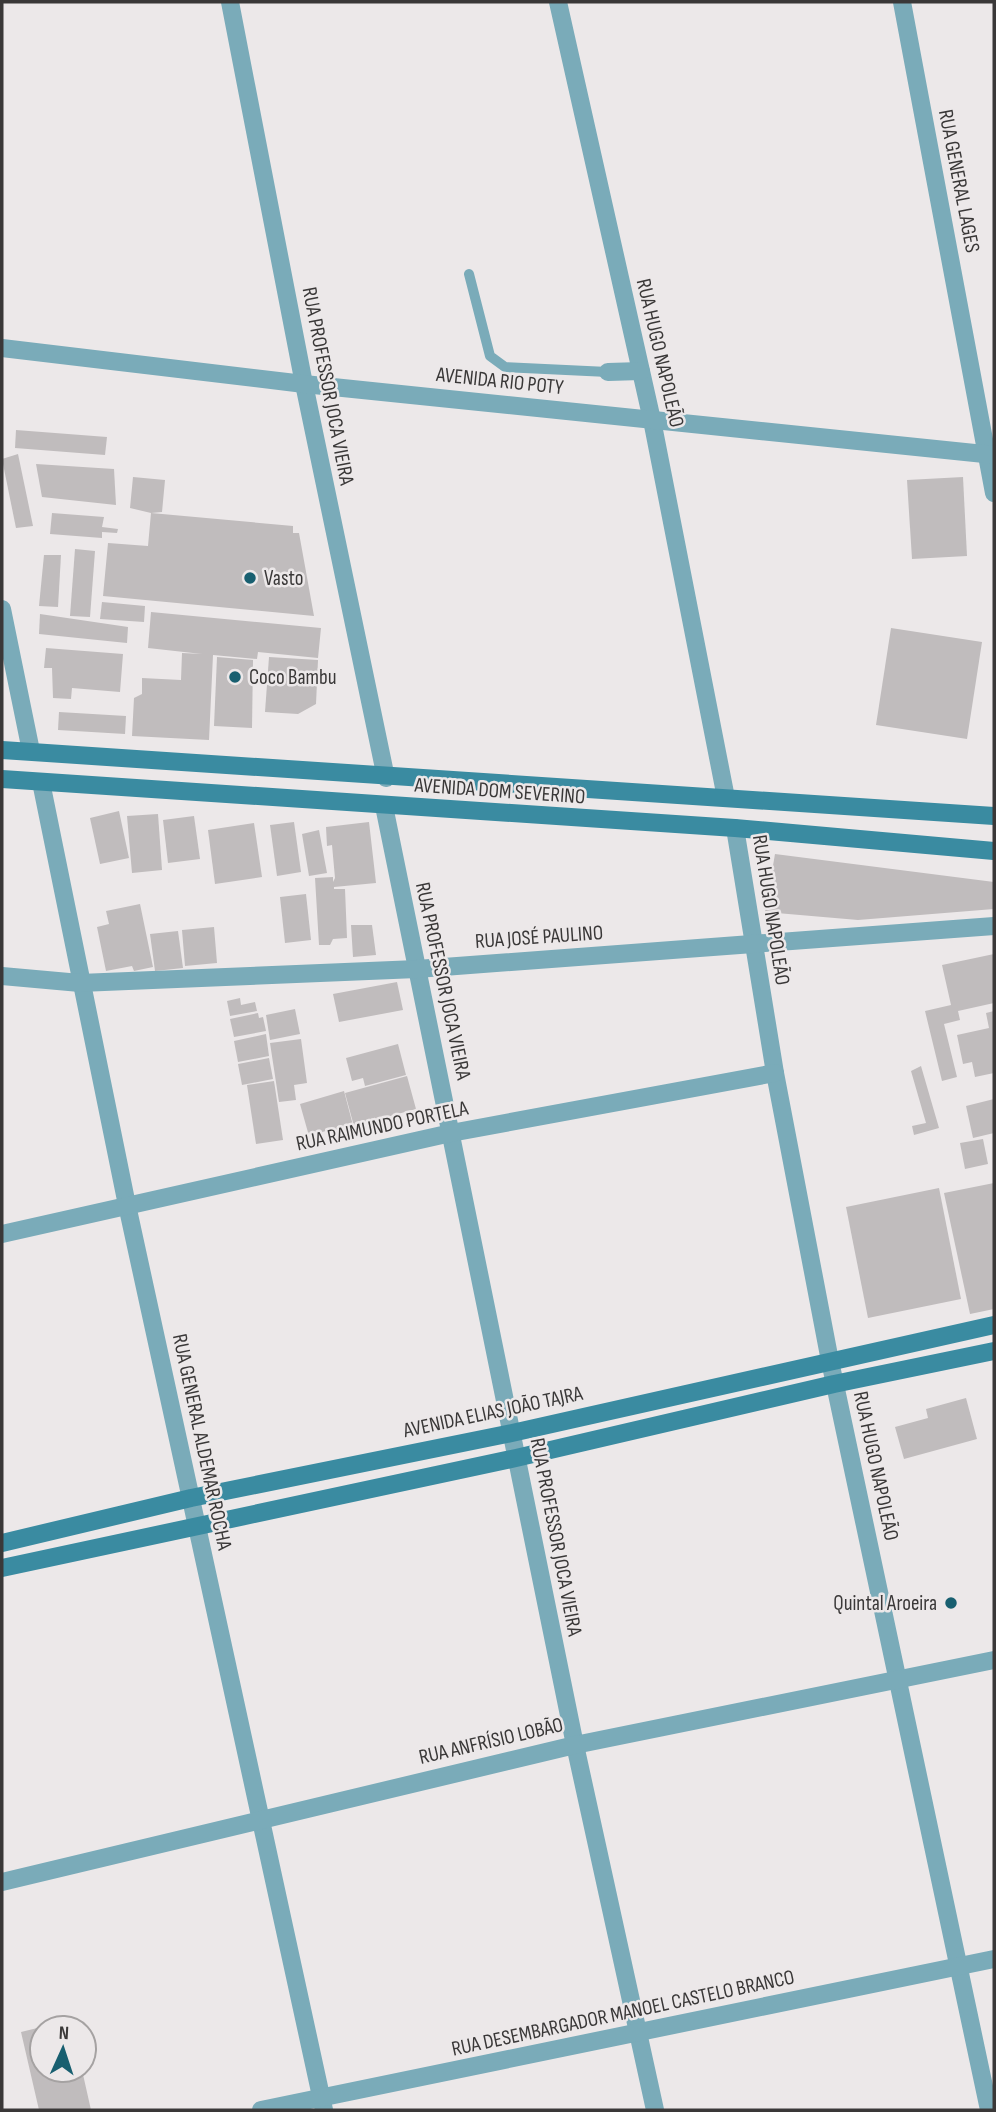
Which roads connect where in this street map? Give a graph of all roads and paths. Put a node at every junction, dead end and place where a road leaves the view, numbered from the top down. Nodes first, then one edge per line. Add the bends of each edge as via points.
1 (230, 2) edge
2 (558, 2) edge
3 (902, 2) edge
4 (469, 274) dead end
5 (2, 348) edge
6 (641, 371) junction
7 (608, 372) joint
8 (304, 384) junction
9 (652, 420) junction
10 (991, 455) edge
11 (994, 493) edge
12 (2, 609) edge
13 (2, 750) edge
14 (31, 751) junction
15 (386, 778) junction
16 (2, 779) edge
17 (41, 782) junction
18 (726, 797) junction
19 (383, 806) junction
20 (994, 816) edge
21 (735, 828) junction
22 (994, 851) edge
23 (994, 926) edge
24 (754, 944) junction
25 (417, 969) junction
26 (2, 976) edge
27 (80, 983) junction
28 (775, 1073) junction
29 (451, 1133) junction
30 (127, 1205) junction
31 (2, 1234) edge
32 (994, 1325) edge
33 (994, 1351) edge
34 (830, 1362) junction
35 (834, 1384) junction
36 (512, 1433) junction
37 (516, 1458) junction
38 (191, 1498) junction
39 (197, 1528) junction
40 (2, 1543) edge
41 (2, 1568) edge
42 (994, 1660) edge
43 (899, 1681) junction
44 (575, 1745) junction
45 (263, 1818) junction
46 (2, 1882) edge
47 (994, 1959) edge
48 (959, 1966) junction
49 (637, 2034) junction
50 (323, 2103) edge
51 (261, 2110) edge
52 (655, 2110) edge
53 (989, 2110) edge

1 - 8 street, RUA PROFESSOR JOCA VIEIRA
2 - 6 street, RUA HUGO NAPOLEÃO
3 - 10 street, RUA GENERAL LAGES
4 - 7 lane via 495,362 505,367
5 - 8 street, AVENIDA RIO POTY
6 - 7 street
6 - 9 street, RUA HUGO NAPOLEÃO
8 - 9 street, AVENIDA RIO POTY
8 - 15 street, RUA PROFESSOR JOCA VIEIRA
9 - 10 street, AVENIDA RIO POTY
9 - 18 street, RUA HUGO NAPOLEÃO
10 - 11 street, RUA GENERAL LAGES
12 - 14 street
13 - 14 street, AVENIDA DOM SEVERINO
14 - 15 street, AVENIDA DOM SEVERINO
15 - 18 street, AVENIDA DOM SEVERINO
16 - 17 street, AVENIDA DOM SEVERINO
17 - 19 street, AVENIDA DOM SEVERINO
17 - 27 street, RUA GENERAL ALDEMAR ROCHA
18 - 20 street, AVENIDA DOM SEVERINO
19 - 21 street, AVENIDA DOM SEVERINO
19 - 25 street, RUA PROFESSOR JOCA VIEIRA
21 - 22 street, AVENIDA DOM SEVERINO
21 - 24 street, RUA HUGO NAPOLEÃO
23 - 24 street, RUA JOSÉ PAULINO
24 - 25 street, RUA JOSÉ PAULINO
24 - 28 street, RUA HUGO NAPOLEÃO
25 - 27 street, RUA JOSÉ PAULINO
25 - 29 street, RUA PROFESSOR JOCA VIEIRA
26 - 27 street, RUA JOSÉ PAULINO
27 - 30 street, RUA GENERAL ALDEMAR ROCHA
28 - 29 street, RUA RAIMUNDO PORTELA
28 - 34 street, RUA HUGO NAPOLEÃO
29 - 30 street, RUA RAIMUNDO PORTELA
29 - 36 street, RUA PROFESSOR JOCA VIEIRA
30 - 31 street, RUA RAIMUNDO PORTELA
30 - 38 street, RUA GENERAL ALDEMAR ROCHA
32 - 34 street, AVENIDA ELIAS JOÃO TAJRA
33 - 35 street
34 - 35 street, RUA HUGO NAPOLEÃO
34 - 36 street, AVENIDA ELIAS JOÃO TAJRA
35 - 37 street
35 - 43 street, RUA HUGO NAPOLEÃO
36 - 37 street, RUA PROFESSOR JOCA VIEIRA
36 - 38 street, AVENIDA ELIAS JOÃO TAJRA
37 - 39 street
37 - 44 street, RUA PROFESSOR JOCA VIEIRA
38 - 39 street, RUA GENERAL ALDEMAR ROCHA
38 - 40 street, AVENIDA ELIAS JOÃO TAJRA
39 - 41 street
39 - 45 street, RUA GENERAL ALDEMAR ROCHA
42 - 43 street, RUA ANFRÍSIO LOBÃO
43 - 44 street, RUA ANFRÍSIO LOBÃO
43 - 48 street, RUA HUGO NAPOLEÃO
44 - 45 street, RUA ANFRÍSIO LOBÃO
44 - 49 street, RUA PROFESSOR JOCA VIEIRA
45 - 46 street, RUA ANFRÍSIO LOBÃO
45 - 50 street, RUA GENERAL ALDEMAR ROCHA
47 - 48 street, RUA DESEMBARGADOR MANOEL CASTELO BRANCO
48 - 49 street, RUA DESEMBARGADOR MANOEL CASTELO BRANCO
48 - 53 street, RUA HUGO NAPOLEÃO
49 - 50 street, RUA DESEMBARGADOR MANOEL CASTELO BRANCO
49 - 52 street, RUA PROFESSOR JOCA VIEIRA
50 - 51 street, RUA DESEMBARGADOR MANOEL CASTELO BRANCO

